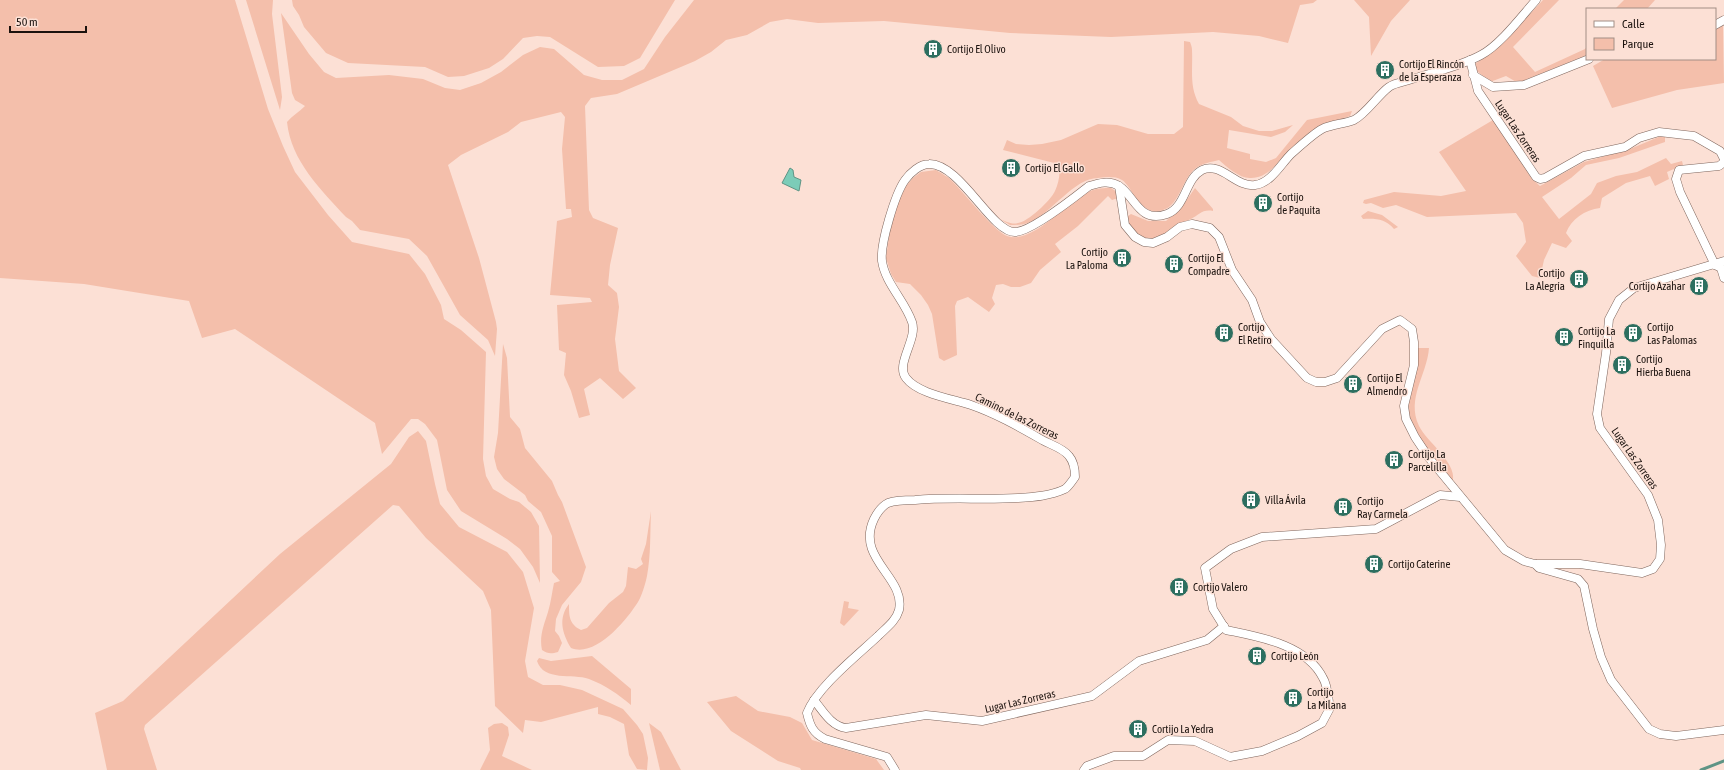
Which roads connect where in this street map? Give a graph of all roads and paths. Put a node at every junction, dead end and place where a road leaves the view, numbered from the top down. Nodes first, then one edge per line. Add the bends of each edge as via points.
1 (1536, 0) edge
2 (1470, 60) junction
3 (1586, 60) edge
4 (1474, 75) junction
5 (1724, 159) edge
6 (1119, 186) junction
7 (1724, 261) edge
8 (1715, 265) junction
9 (1724, 278) edge
10 (1460, 497) junction
11 (1536, 564) junction
12 (1224, 626) junction
13 (814, 700) junction
14 (1724, 730) edge
15 (895, 770) edge
16 (1084, 770) edge

1 - 2 street via 1492,48
2 - 4 street, Lugar Las Zorreras
2 - 6 street via 1390,86 1355,119 1322,129 1292,154 1268,180 1255,185 1208,168 1193,179 1176,208 1167,214 1154,216 1138,208
3 - 4 street via 1524,85 1493,88
4 - 5 street, Lugar Las Zorreras via 1478,91 1536,177 1540,179 1584,156 1625,147 1639,138 1660,132 1694,136 1720,152
5 - 8 street, Lugar Las Zorreras via 1719,166 1679,170 1676,179
6 - 10 street via 1125,225 1135,237 1144,242 1153,243 1180,227 1192,224 1210,228 1219,237 1232,270 1252,300 1260,322 1271,339 1307,378 1325,382 1337,378 1382,329 1400,320 1412,329 1414,365 1404,406 1406,419 1428,458
6 - 13 street, Camino de las Zorreras via 1109,182 1089,186 1030,228 1017,232 1008,231 998,224 979,200 938,165 928,164 919,167 905,181 891,212 882,262 913,323 913,335 903,368 906,378 922,390 972,405 1059,449 1069,456 1075,466 1075,478 1066,488 1043,496 934,498 888,503 877,514 870,527 870,544 878,563 899,596 899,610 893,622 847,664
7 - 8 street
8 - 9 street via 1721,268
8 - 11 street, Lugar Las Zorreras via 1634,288 1619,300 1609,319 1597,414 1600,428 1648,495 1658,520 1660,559 1653,569 1642,573 1580,564
10 - 11 street via 1505,550 1524,561
10 - 12 street via 1440,495 1376,529 1262,537 1231,549 1205,568 1213,609
11 - 14 street via 1539,568 1578,579 1584,586 1601,657 1611,680 1648,729 1676,736
12 - 13 street, Lugar Las Zorreras via 1207,640 1139,661 1092,696 982,721 926,715 846,728 834,723
12 - 16 street via 1226,630 1256,636 1307,657 1323,678 1329,700 1330,708 1322,723 1262,751 1230,757 1195,741 1168,740 1143,756 1114,756 1086,766
13 - 15 street, Camino de las Zorreras via 807,713 810,725 819,736 887,757

